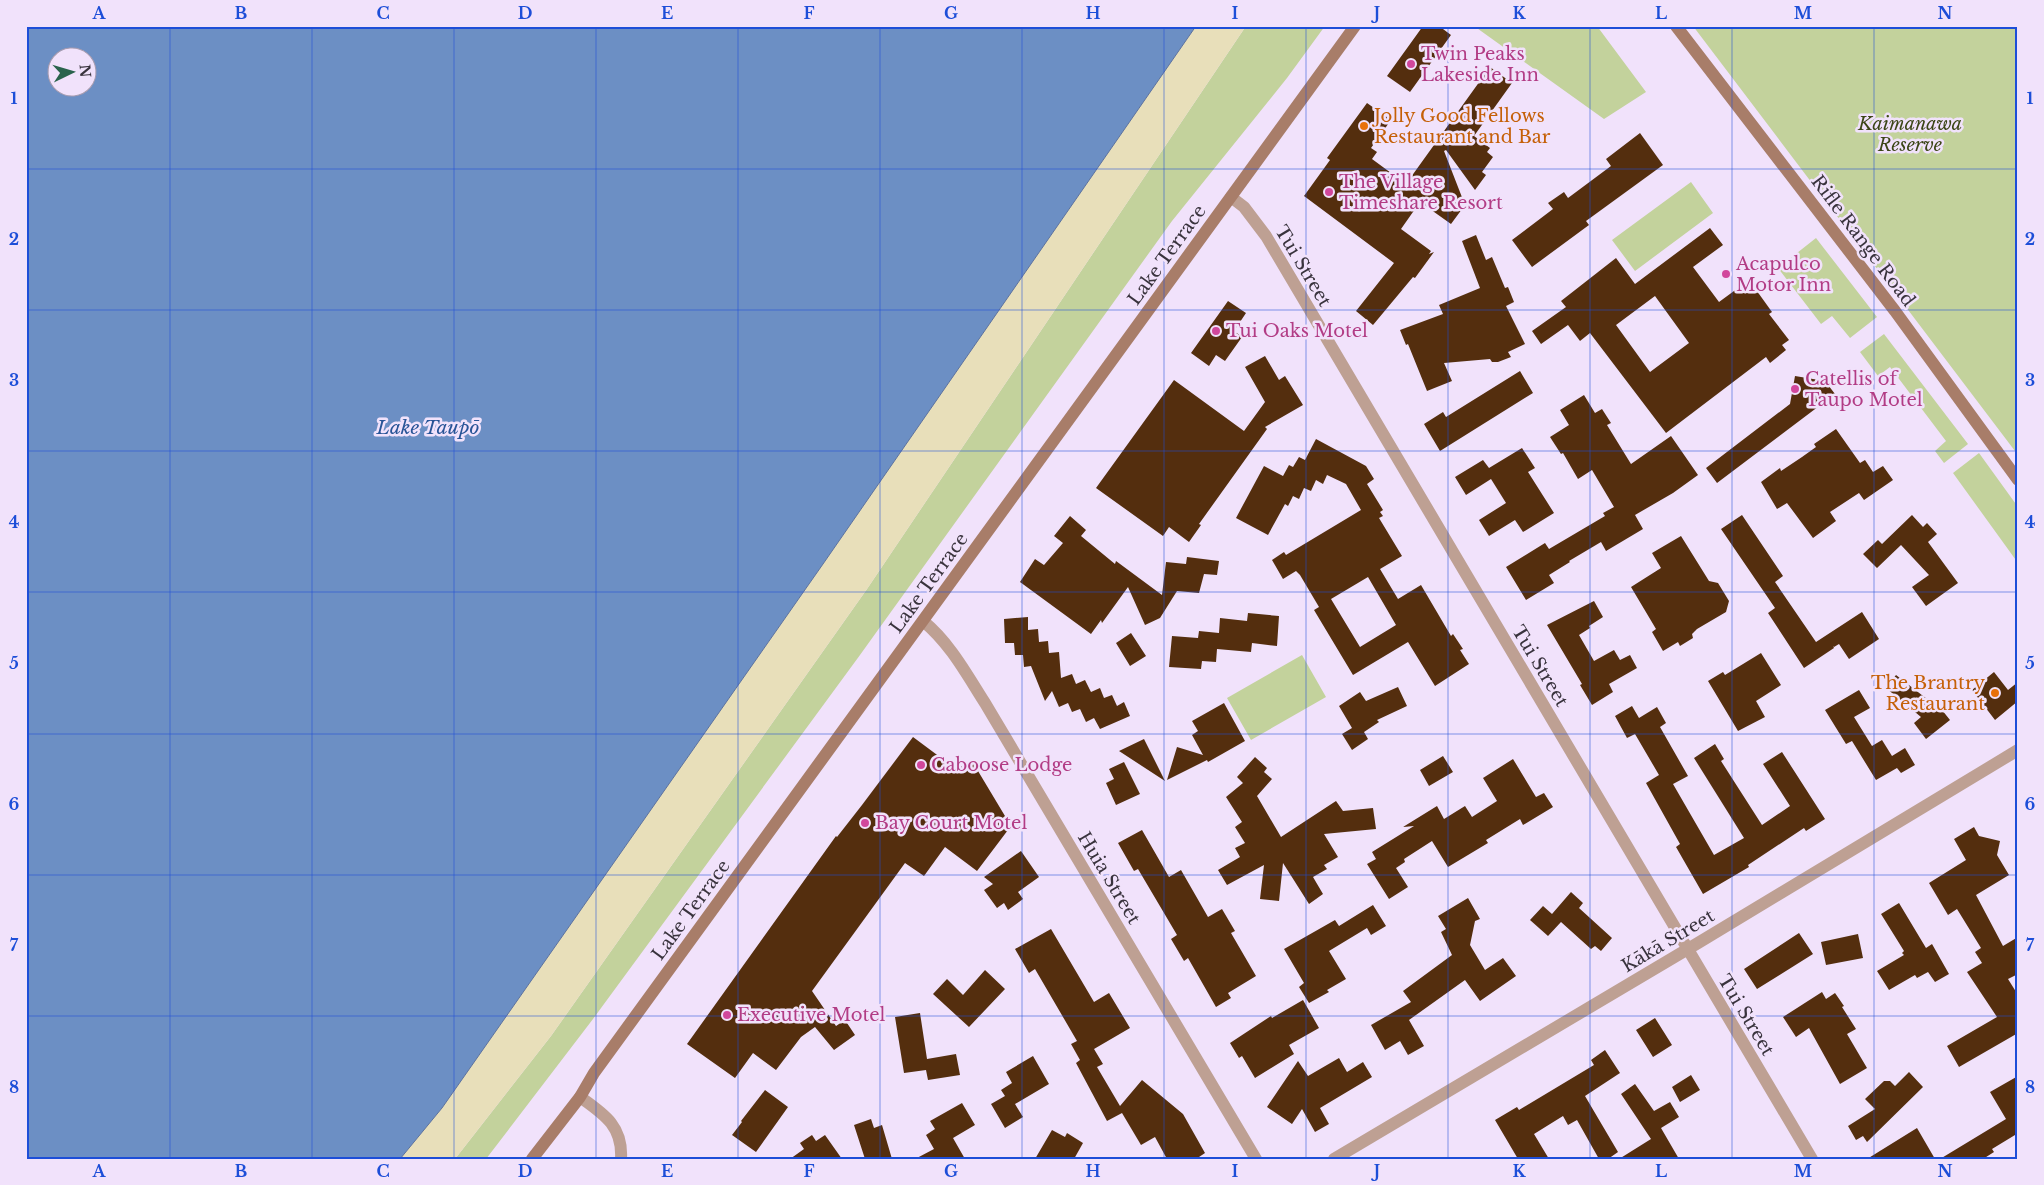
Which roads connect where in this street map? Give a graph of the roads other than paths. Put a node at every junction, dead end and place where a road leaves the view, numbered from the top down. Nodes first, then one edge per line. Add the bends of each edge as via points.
1 (1355, 26) edge
2 (1676, 26) edge
3 (1231, 197) junction
4 (2018, 480) edge
5 (923, 621) junction
6 (2018, 750) edge
7 (1687, 949) junction
8 (580, 1097) junction
9 (532, 1159) edge
10 (621, 1159) edge
11 (1256, 1159) edge
12 (1334, 1159) edge
13 (1812, 1159) edge

1 - 3 main road, Lake Terrace
2 - 4 main road, Rifle Range Road via 1895,311
3 - 5 main road, Lake Terrace
3 - 7 street, Tui Street via 1244,207 1266,236
5 - 8 main road, Lake Terrace via 594,1073
5 - 11 street, Huia Street via 950,649 985,704
6 - 7 street, Kākā Street
7 - 12 street, Kākā Street
7 - 13 street, Tui Street
8 - 9 main road, Lake Terrace
8 - 10 street via 615,1127 620,1138

